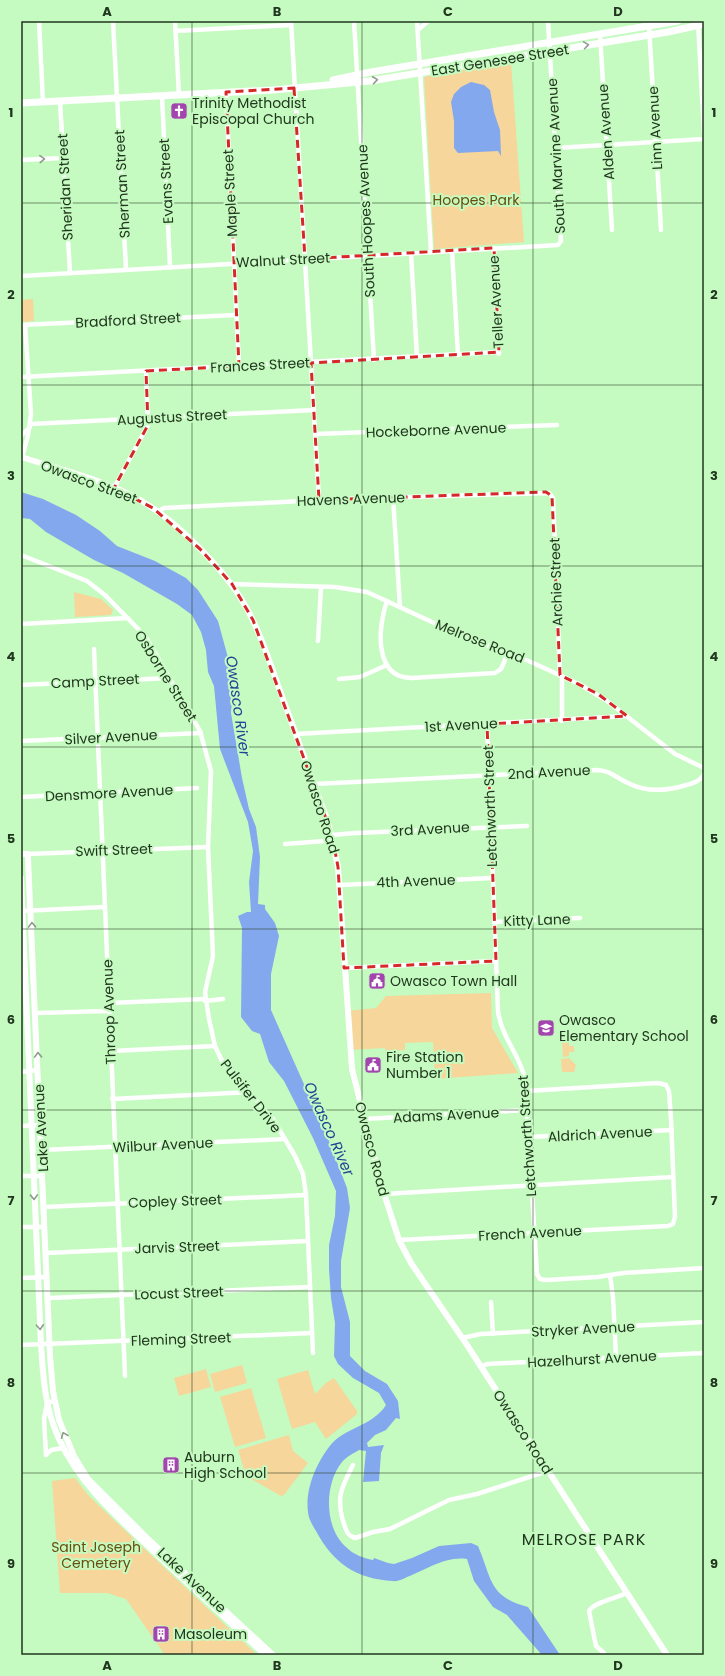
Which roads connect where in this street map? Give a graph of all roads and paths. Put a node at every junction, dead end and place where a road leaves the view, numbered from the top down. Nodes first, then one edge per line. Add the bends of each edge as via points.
1 (39, 21) edge
2 (113, 21) edge
3 (175, 21) edge
4 (354, 21) edge
5 (417, 21) edge
6 (428, 21) edge
7 (548, 21) edge
8 (678, 21) edge
9 (291, 23) edge
10 (700, 24) edge
11 (649, 26) junction
12 (418, 30) junction
13 (176, 31) junction
14 (600, 34) junction
15 (649, 35) junction
16 (550, 42) junction
17 (600, 43) junction
18 (550, 51) junction
19 (419, 64) junction
20 (420, 73) junction
21 (358, 78) junction
22 (703, 78) edge
23 (294, 88) junction
24 (226, 92) junction
25 (179, 95) junction
26 (162, 96) junction
27 (117, 98) junction
28 (60, 101) junction
29 (43, 102) junction
30 (21, 103) edge
31 (704, 134) edge
32 (704, 139) edge
33 (656, 142) junction
34 (607, 145) junction
35 (556, 148) junction
36 (63, 158) junction
37 (21, 160) edge
38 (612, 230) dead end
39 (661, 230) dead end
40 (544, 246) joint
41 (494, 248) junction
42 (452, 251) junction
43 (431, 252) junction
44 (410, 254) junction
45 (368, 256) junction
46 (305, 259) junction
47 (234, 263) junction
48 (170, 267) junction
49 (126, 269) junction
50 (70, 273) junction
51 (21, 276) edge
52 (236, 315) junction
53 (23, 325) edge
54 (499, 354) joint
55 (458, 355) junction
56 (417, 357) junction
57 (374, 360) junction
58 (311, 363) junction
59 (239, 366) junction
60 (146, 371) junction
61 (21, 377) edge
62 (28, 377) junction
63 (314, 410) junction
64 (149, 418) junction
65 (30, 425) junction
66 (557, 425) dead end
67 (316, 434) junction
68 (21, 436) edge
69 (22, 457) edge
70 (114, 488) junction
71 (546, 492) joint
72 (393, 497) junction
73 (319, 500) junction
74 (156, 511) junction
75 (21, 555) edge
76 (232, 584) junction
77 (321, 587) junction
78 (387, 601) junction
79 (400, 607) junction
80 (128, 618) junction
81 (21, 624) edge
82 (318, 641) dead end
83 (94, 649) dead end
84 (508, 653) junction
85 (387, 665) junction
86 (561, 676) junction
87 (169, 678) junction
88 (339, 679) dead end
89 (94, 681) junction
90 (21, 685) edge
91 (627, 716) junction
92 (562, 720) junction
93 (487, 724) junction
94 (201, 733) junction
95 (296, 734) junction
96 (96, 737) junction
97 (21, 741) edge
98 (704, 768) edge
99 (704, 774) edge
100 (489, 776) junction
101 (314, 784) junction
102 (197, 788) dead end
103 (209, 788) joint
104 (100, 793) junction
105 (21, 797) edge
106 (490, 826) junction
107 (528, 826) dead end
108 (332, 835) junction
109 (285, 844) dead end
110 (208, 847) junction
111 (102, 851) junction
112 (24, 854) edge
113 (21, 878) edge
114 (492, 878) junction
115 (340, 885) junction
116 (104, 907) junction
117 (22, 911) junction
118 (31, 911) junction
119 (580, 918) dead end
120 (494, 922) junction
121 (33, 954) junction
122 (23, 955) edge
123 (496, 961) junction
124 (344, 968) junction
125 (223, 999) dead end
126 (205, 1000) junction
127 (109, 1003) junction
128 (109, 1012) junction
129 (36, 1013) junction
130 (215, 1046) junction
131 (111, 1051) junction
132 (38, 1070) junction
133 (21, 1072) edge
134 (29, 1072) junction
135 (527, 1091) junction
136 (251, 1092) junction
137 (112, 1099) junction
138 (528, 1110) junction
139 (364, 1119) junction
140 (32, 1125) junction
141 (41, 1125) junction
142 (21, 1126) edge
143 (672, 1130) junction
144 (529, 1137) junction
145 (285, 1139) junction
146 (115, 1147) junction
147 (42, 1150) junction
148 (21, 1176) edge
149 (34, 1176) junction
150 (43, 1176) junction
151 (673, 1177) junction
152 (532, 1185) junction
153 (384, 1194) junction
154 (306, 1195) junction
155 (117, 1204) junction
156 (44, 1206) junction
157 (36, 1226) junction
158 (661, 1226) joint
159 (21, 1227) edge
160 (45, 1227) junction
161 (534, 1233) junction
162 (398, 1240) junction
163 (308, 1241) junction
164 (119, 1249) junction
165 (46, 1252) junction
166 (704, 1268) edge
167 (610, 1275) junction
168 (38, 1277) junction
169 (47, 1277) junction
170 (21, 1278) edge
171 (310, 1287) junction
172 (122, 1295) junction
173 (49, 1298) junction
174 (491, 1302) dead end
175 (704, 1322) edge
176 (615, 1327) junction
177 (312, 1333) junction
178 (493, 1334) junction
179 (462, 1338) junction
180 (123, 1342) junction
181 (41, 1344) junction
182 (50, 1344) junction
183 (21, 1345) edge
184 (313, 1353) dead end
185 (704, 1353) edge
186 (616, 1358) junction
187 (481, 1367) junction
188 (125, 1376) dead end
189 (54, 1401) junction
190 (47, 1403) junction
191 (63, 1448) junction
192 (353, 1465) dead end
193 (548, 1471) junction
194 (626, 1593) junction
195 (604, 1653) dead end
196 (265, 1655) edge
197 (273, 1655) edge
198 (667, 1655) edge

1 - 29 street
2 - 27 street, Sherman Street
3 - 13 street
4 - 21 street, South Hoopes Avenue
5 - 12 street
6 - 12 street
7 - 16 street, South Marvine Avenue
8 - 11 highway, East Genesee Street
9 - 13 street
9 - 23 street
10 - 15 highway, East Genesee Street
10 - 22 street
11 - 14 highway, East Genesee Street
11 - 15 street, Linn Avenue
12 - 19 street
13 - 25 street
14 - 16 highway, East Genesee Street
14 - 17 street, Alden Avenue
15 - 17 highway, East Genesee Street
15 - 33 street, Linn Avenue
16 - 18 street, South Marvine Avenue
16 - 19 highway, East Genesee Street
18 -> 17 highway, East Genesee Street
17 - 34 street, Alden Avenue
18 - 20 highway, East Genesee Street
18 - 35 street, South Marvine Avenue
19 - 20 street
19 - 21 highway, East Genesee Street
21 -> 20 highway, East Genesee Street
20 - 43 street
21 - 23 highway, East Genesee Street
21 - 45 street, South Hoopes Avenue
22 - 31 street via 700,82
23 - 24 highway, East Genesee Street
23 - 46 street
24 - 25 highway, East Genesee Street
24 - 47 street, Maple Street
25 - 26 highway, East Genesee Street
26 - 27 highway, East Genesee Street
26 - 48 street, Evans Street
27 - 28 highway, East Genesee Street
27 - 49 street, Sherman Street
28 - 29 highway, East Genesee Street
28 - 36 street, Sheridan Street
29 - 30 highway, East Genesee Street
32 - 33 street
33 - 34 street
33 - 39 street, Linn Avenue
34 - 35 street
34 - 38 street, Alden Avenue
35 - 40 street, South Marvine Avenue via 561,241 558,245
37 -> 36 street
36 - 50 street, Sheridan Street
40 - 41 street, Walnut Street
41 - 42 street, Walnut Street
41 - 54 street, Teller Avenue
42 - 43 street, Walnut Street
42 - 55 street
43 - 44 street, Walnut Street
44 - 45 street, Walnut Street
44 - 56 street
45 - 46 street, Walnut Street
45 - 57 street, South Hoopes Avenue
46 - 47 street, Walnut Street
46 - 58 street
47 - 48 street, Walnut Street
47 - 52 street, Maple Street
48 - 49 street, Walnut Street
49 - 50 street, Walnut Street
50 - 51 street, Walnut Street
52 - 53 street, Bradford Street
52 - 59 street, Maple Street
53 - 62 street
54 - 55 street, Frances Street
55 - 56 street, Frances Street
56 - 57 street, Frances Street
57 - 58 street, Frances Street
58 - 59 street, Frances Street
58 - 63 street
59 - 60 street, Frances Street
60 - 62 street, Frances Street
60 - 64 street
61 - 62 street, Frances Street
62 - 65 street
63 - 64 street, Augustus Street
63 - 67 street
64 - 65 street, Augustus Street
64 - 70 street via 148,425
65 - 68 street
65 - 69 street
66 - 67 street, Hockeborne Avenue
67 - 73 street
69 - 70 main road, Owasco Street
70 - 74 main road, Owasco Street
71 - 72 street, Havens Avenue
71 - 86 street, Archie Street via 553,498
72 - 73 street, Havens Avenue
72 - 79 street
73 - 74 street, Havens Avenue via 164,508
74 - 76 main road, Owasco Street via 200,549
75 - 80 street, Osborne Street via 87,581
76 - 77 street, Melrose Road
76 - 95 main road, Owasco Road via 253,620
77 - 78 street, Melrose Road via 354,589
77 - 82 street
78 - 79 street, Melrose Road
78 - 85 street via 380,638
79 - 84 street, Melrose Road via 458,634
80 - 81 street
80 - 87 street, Osborne Street via 146,637
83 - 89 street, Throop Avenue
84 - 85 street via 500,670 492,674 407,678 396,675
84 - 86 street, Melrose Road
85 - 88 street via 360,677
86 - 91 street, Melrose Road via 598,694
86 - 92 street, Archie Street
87 - 89 street, Camp Street
87 - 94 street, Osborne Street
89 - 90 street, Camp Street
89 - 96 street, Throop Avenue
91 - 92 street, 1st Avenue
91 - 98 street, Melrose Road via 675,754
92 - 93 street, 1st Avenue
93 - 95 street, 1st Avenue
93 - 100 street, Letchworth Street
94 - 96 street, Silver Avenue
94 - 103 street, Osborne Street via 210,762
95 - 101 main road, Owasco Road
96 - 97 street, Silver Avenue
96 - 104 street, Throop Avenue
99 - 100 street, 2nd Avenue via 693,784 654,790 633,785 614,774 600,770
100 - 101 street, 2nd Avenue
100 - 106 street, Letchworth Street
101 - 108 main road, Owasco Road
102 - 104 street, Densmore Avenue
103 - 110 street, Pulsifer Drive
104 - 105 street, Densmore Avenue
104 - 111 street, Throop Avenue
106 - 107 street, 3rd Avenue
106 - 108 street, 3rd Avenue
106 - 114 street, Letchworth Street
108 - 109 street via 328,840
108 - 115 main road, Owasco Road
110 - 111 street, Swift Street
110 - 126 street, Pulsifer Drive via 213,956
111 - 112 street, Swift Street
111 - 116 street, Throop Avenue
112 - 118 main road, Lake Avenue
113 - 117 main road, Lake Avenue
114 - 115 street, 4th Avenue
114 - 120 street, Letchworth Street
115 - 124 main road, Owasco Road
116 - 118 street
116 - 127 street, Throop Avenue
117 - 118 street
117 - 122 main road, Lake Avenue
121 -> 118 main road, Lake Avenue
119 - 120 street, Kitty Lane
120 - 123 street, Letchworth Street
121 - 122 street
121 - 129 main road, Lake Avenue
122 - 134 main road, Lake Avenue
123 - 124 street
123 - 135 street, Letchworth Street via 499,1020 522,1067
124 - 139 main road, Owasco Road via 350,1055
125 - 126 street
126 - 127 street
126 - 130 street, Pulsifer Drive
127 - 128 street, Throop Avenue
128 - 129 street
128 - 131 street, Throop Avenue
132 -> 129 main road, Lake Avenue
130 - 131 street
130 - 136 street, Pulsifer Drive via 227,1067
131 - 137 street, Throop Avenue
132 - 134 street
132 - 141 main road, Lake Avenue
133 - 134 street
134 - 140 main road, Lake Avenue
135 - 138 street, Letchworth Street
135 - 143 street, Aldrich Avenue via 663,1084 669,1091
136 - 137 street
136 - 145 street, Pulsifer Drive via 273,1118
137 - 146 street, Throop Avenue
138 - 139 street, Adams Avenue
138 - 144 street, Letchworth Street
139 - 153 main road, Owasco Road
140 - 141 street
140 - 142 street
140 - 149 main road, Lake Avenue
141 - 147 main road, Lake Avenue
143 - 144 street, Aldrich Avenue
143 - 151 street, Aldrich Avenue
144 - 152 street, Letchworth Street
145 - 146 street, Wilbur Avenue
145 - 154 street, Pulsifer Drive via 303,1174
146 - 147 street, Wilbur Avenue
146 - 155 street, Throop Avenue
147 - 150 main road, Lake Avenue
148 - 149 street
149 - 150 street
149 -> 157 main road, Lake Avenue
150 - 156 main road, Lake Avenue
151 - 152 street
151 - 158 street, Aldrich Avenue via 675,1220 670,1226
152 - 153 street
152 - 161 street, Letchworth Street
153 - 162 main road, Owasco Road
154 - 155 street, Copley Street
154 - 163 street, Pulsifer Drive
155 - 156 street, Copley Street
155 - 164 street, Throop Avenue
156 - 160 main road, Lake Avenue
157 - 159 street
157 - 160 street
157 - 168 main road, Lake Avenue
158 - 161 street, French Avenue
160 - 165 main road, Lake Avenue
161 - 162 street, French Avenue
161 - 167 street, Letchworth Street via 535,1263 540,1279
162 - 179 main road, Owasco Road
163 - 164 street, Jarvis Street
163 - 171 street, Pulsifer Drive
164 - 165 street, Jarvis Street
164 - 172 street, Throop Avenue
165 - 169 main road, Lake Avenue
166 - 167 street via 623,1272
167 - 176 street
168 - 169 street
168 - 170 street
168 -> 181 main road, Lake Avenue
169 - 173 main road, Lake Avenue
171 - 172 street, Locust Street
171 - 177 street, Pulsifer Drive
172 - 173 street, Locust Street
172 - 180 street, Throop Avenue
173 - 182 main road, Lake Avenue
174 - 178 street
175 - 176 street, Stryker Avenue
176 - 178 street, Stryker Avenue
176 - 186 street
177 - 180 street, Fleming Street
177 - 184 street, Pulsifer Drive
178 - 179 street, Stryker Avenue
179 - 187 main road, Owasco Road
180 - 182 street, Fleming Street
180 - 188 street, Throop Avenue
181 - 182 street, Fleming Street
181 - 183 street, Fleming Street
181 - 190 main road, Lake Avenue
182 - 189 main road, Lake Avenue
185 - 186 street, Hazelhurst Avenue
186 - 187 street, Hazelhurst Avenue via 487,1364
187 - 193 main road, Owasco Road
189 - 190 street
197 -> 189 main road, Lake Avenue via 92,1484 69,1446
190 - 191 main road, Lake Avenue
190 - 191 street, Lake Avenue via 44,1419 46,1454 51,1450
191 - 196 main road, Lake Avenue via 84,1481 100,1499
192 - 193 street via 341,1488 340,1508 346,1532 355,1538 390,1529 449,1500 477,1494
193 - 194 main road, Owasco Road
194 - 195 street via 595,1605 589,1611 596,1646
194 - 198 main road, Owasco Road

